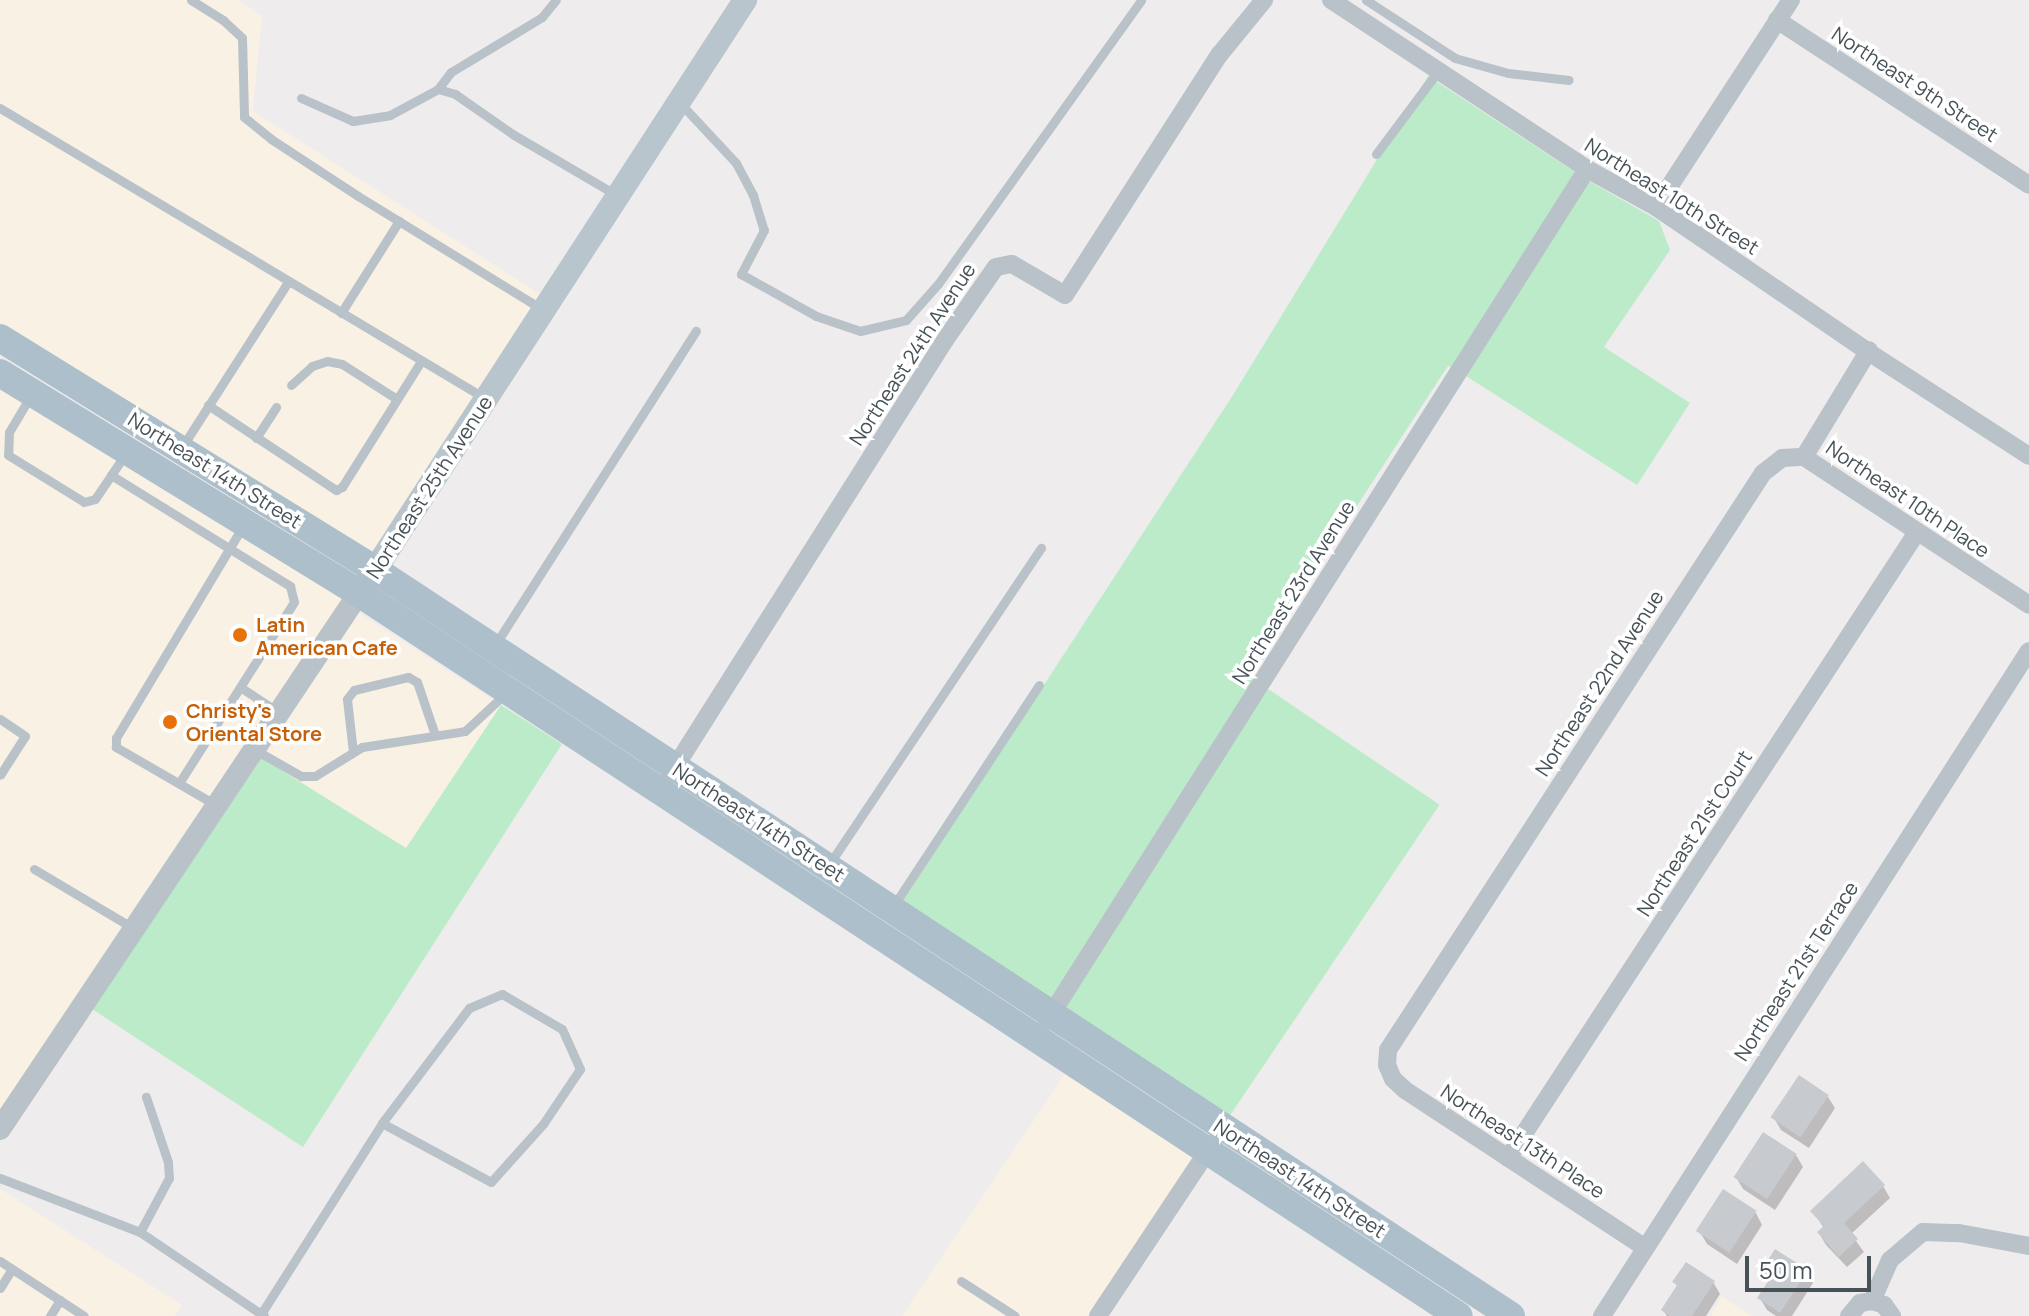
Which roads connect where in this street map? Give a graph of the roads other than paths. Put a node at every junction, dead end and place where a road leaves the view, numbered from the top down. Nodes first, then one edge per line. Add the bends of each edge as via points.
1 (191, 0) edge
2 (556, 0) edge
3 (745, 0) edge
4 (1141, 0) edge
5 (1264, 0) edge
6 (1331, 0) edge
7 (1366, 0) edge
8 (1791, 0) edge
9 (1777, 20) junction
10 (1438, 71) junction
11 (1569, 80) dead end
12 (438, 89) junction
13 (301, 98) dead end
14 (679, 102) junction
15 (0, 108) edge
16 (1376, 154) dead end
17 (1587, 169) junction
18 (2029, 185) edge
19 (618, 196) junction
20 (1656, 207) junction
21 (399, 221) junction
22 (288, 282) junction
23 (544, 310) junction
24 (341, 313) junction
25 (696, 331) dead end
26 (3, 348) edge
27 (1869, 350) junction
28 (421, 361) junction
29 (0, 373) edge
30 (291, 385) dead end
31 (32, 393) junction
32 (397, 399) junction
33 (486, 399) junction
34 (208, 405) junction
35 (276, 407) dead end
36 (256, 438) junction
37 (181, 449) junction
38 (127, 451) junction
39 (2029, 456) edge
40 (1804, 457) junction
41 (111, 475) junction
42 (195, 492) junction
43 (181, 517) junction
44 (1917, 532) junction
45 (237, 535) junction
46 (1041, 548) dead end
47 (367, 582) junction
48 (2029, 605) edge
49 (2029, 651) edge
50 (485, 660) junction
51 (1039, 685) dead end
52 (240, 687) junction
53 (508, 692) junction
54 (281, 714) junction
55 (0, 719) edge
56 (435, 735) junction
57 (257, 751) junction
58 (353, 752) junction
59 (675, 767) junction
60 (0, 775) edge
61 (179, 783) junction
62 (660, 792) junction
63 (219, 807) junction
64 (827, 867) junction
65 (34, 869) dead end
66 (811, 892) junction
67 (891, 909) junction
68 (136, 929) junction
69 (875, 934) junction
70 (1052, 1015) junction
71 (1036, 1039) junction
72 (1387, 1065) joint
73 (146, 1097) dead end
74 (382, 1123) junction
75 (1224, 1128) junction
76 (0, 1129) edge
77 (1208, 1152) junction
78 (1508, 1158) junction
79 (0, 1178) edge
80 (140, 1232) junction
81 (2029, 1246) edge
82 (1644, 1247) junction
83 (0, 1261) edge
84 (12, 1269) junction
85 (961, 1281) dead end
86 (0, 1288) edge
87 (60, 1300) junction
88 (1872, 1301) junction
89 (262, 1315) edge
90 (50, 1316) edge
91 (84, 1316) edge
92 (1015, 1316) edge
93 (1098, 1316) edge
94 (1459, 1316) edge
95 (1511, 1316) edge
96 (1602, 1316) edge
97 (1849, 1316) edge
98 (1892, 1316) edge

1 - 21 lane via 242,38 244,117
2 - 12 lane via 542,17 451,72
3 - 14 main road, Northeast 25th Avenue
4 - 14 lane via 938,284 906,320 860,331 816,316 741,274 764,230 753,195 736,163
5 - 59 street, Northeast 24th Avenue via 1220,54 1065,295 1012,264 996,267
6 - 10 street, Northeast 10th Street
7 - 11 lane via 1455,58 1508,73
8 - 9 street
9 - 18 street, Northeast 9th Street
9 - 20 street
10 - 16 lane
10 - 17 street, Northeast 10th Street
12 - 13 lane via 390,115 353,121
12 - 19 lane via 455,94
14 - 19 main road, Northeast 25th Avenue
15 - 22 lane
17 - 20 street, Northeast 10th Street
17 - 70 street, Northeast 23rd Avenue
19 - 23 main road, Northeast 25th Avenue
20 - 27 street, Northeast 10th Street
21 - 23 lane
21 - 24 lane
22 - 24 lane
22 - 34 lane
23 - 33 main road, Northeast 25th Avenue
24 - 28 lane
25 - 50 lane
26 - 37 main road, Northeast 14th Street
27 - 39 street, Northeast 10th Street
27 - 40 street
28 - 32 lane
28 - 33 lane
29 - 31 main road, Northeast 14th Street
30 - 32 lane via 312,366 327,361 342,364
31 - 38 main road, Northeast 14th Street
31 - 41 lane via 9,432 8,455 84,502 95,499
32 - 36 lane via 336,490
33 - 47 main road, Northeast 25th Avenue
34 - 36 lane
34 - 37 lane
35 - 36 lane
37 - 47 main road, Northeast 14th Street
38 - 41 lane
38 - 42 main road, Northeast 14th Street
40 - 44 street, Northeast 10th Place
40 - 72 street, Northeast 22nd Avenue via 1782,458 1763,473 1394,1037
41 - 43 lane
42 - 43 lane
42 - 45 main road, Northeast 14th Street
43 - 45 lane
44 - 48 street, Northeast 10th Place
44 - 78 street, Northeast 21st Court
45 - 47 main road, Northeast 14th Street
45 - 52 lane via 290,586 294,602
45 - 61 lane via 116,738 116,747
46 - 64 lane
47 - 50 main road, Northeast 14th Street
47 - 54 street, Northeast 25th Avenue
49 - 82 street, Northeast 21st Terrace
50 - 53 main road, Northeast 14th Street
50 - 59 main road, Northeast 14th Street
51 - 67 lane
52 - 54 lane
52 - 61 lane
53 - 56 lane via 465,731
53 - 62 main road, Northeast 14th Street
54 - 57 street, Northeast 25th Avenue
55 - 60 lane via 25,736
56 - 58 lane
56 - 58 lane via 417,682 408,677 354,690 347,699
57 - 58 lane via 301,776 315,776
57 - 63 street, Northeast 25th Avenue
59 - 62 street, Northeast 24th Avenue
59 - 64 main road, Northeast 14th Street
61 - 63 lane
62 - 66 main road, Northeast 14th Street
63 - 68 street, Northeast 25th Avenue
64 - 66 lane
64 - 67 main road, Northeast 14th Street
65 - 68 lane
66 - 69 main road, Northeast 14th Street
67 - 69 lane
67 - 70 main road, Northeast 14th Street
68 - 76 street, Northeast 25th Avenue
69 - 71 main road, Northeast 14th Street
70 - 71 street, Northeast 23rd Avenue
70 - 75 main road, Northeast 14th Street
71 - 77 main road, Northeast 14th Street
72 - 78 street, Northeast 13th Place via 1405,1090
73 - 80 lane via 169,1178
74 - 74 lane via 469,1008 502,994 562,1029 580,1069 543,1124 491,1182
74 - 89 lane
75 - 77 street
75 - 95 main road, Northeast 14th Street
77 - 93 street
77 - 94 main road, Northeast 14th Street
78 - 82 street, Northeast 13th Place
79 - 80 lane
80 - 89 lane
81 - 88 street via 1923,1232 1890,1260
82 - 96 street, Northeast 21st Terrace
83 - 84 lane
84 - 86 lane
84 - 87 lane
85 - 92 lane
87 - 90 lane
87 - 91 lane
88 - 97 street via 1860,1303
88 - 98 street

